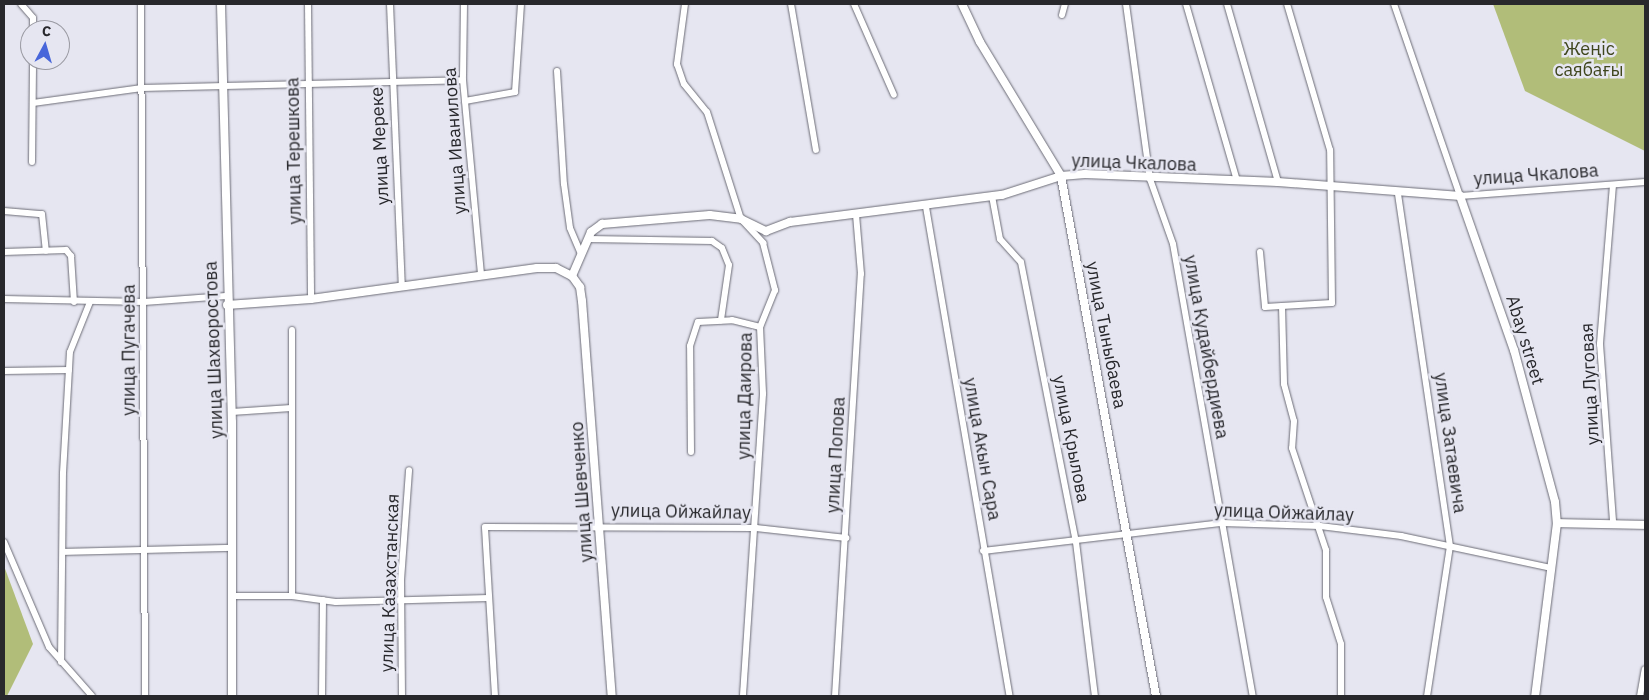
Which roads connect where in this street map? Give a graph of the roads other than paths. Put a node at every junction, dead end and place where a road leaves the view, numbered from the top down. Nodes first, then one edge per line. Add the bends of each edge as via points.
1 (20, 4) edge
2 (140, 4) edge
3 (221, 4) edge
4 (308, 4) edge
5 (390, 4) edge
6 (464, 4) edge
7 (521, 4) edge
8 (685, 4) edge
9 (791, 4) edge
10 (854, 4) edge
11 (962, 4) edge
12 (1065, 4) edge
13 (1126, 4) edge
14 (1186, 4) edge
15 (1227, 4) edge
16 (1287, 4) edge
17 (1394, 4) edge
18 (1062, 15) dead end
19 (33, 20) edge
20 (33, 70) edge
21 (557, 71) dead end
22 (463, 80) junction
23 (392, 82) junction
24 (309, 83) junction
25 (222, 86) junction
26 (142, 88) junction
27 (894, 95) dead end
28 (465, 101) junction
29 (33, 103) junction
30 (816, 150) dead end
31 (32, 162) dead end
32 (1061, 176) junction
33 (1150, 179) junction
34 (1237, 181) junction
35 (1278, 182) junction
36 (1645, 182) edge
37 (1613, 184) junction
38 (1332, 187) junction
39 (1398, 194) junction
40 (992, 196) junction
41 (1460, 196) junction
42 (926, 207) junction
43 (4, 210) edge
44 (856, 215) junction
45 (741, 219) junction
46 (588, 239) junction
47 (46, 250) junction
48 (4, 252) edge
49 (1260, 252) dead end
50 (581, 254) junction
51 (481, 275) junction
52 (572, 276) junction
53 (402, 287) junction
54 (226, 296) junction
55 (4, 299) edge
56 (311, 299) junction
57 (74, 302) junction
58 (90, 302) junction
59 (144, 302) junction
60 (227, 305) junction
61 (1282, 306) junction
62 (721, 320) junction
63 (760, 327) junction
64 (292, 330) dead end
65 (69, 370) junction
66 (4, 371) edge
67 (292, 408) junction
68 (231, 412) junction
69 (691, 452) dead end
70 (409, 470) dead end
71 (1222, 523) junction
72 (1558, 523) junction
73 (1613, 523) junction
74 (1645, 525) edge
75 (599, 526) junction
76 (1320, 526) junction
77 (756, 528) junction
78 (1129, 536) junction
79 (846, 538) junction
80 (4, 542) edge
81 (1076, 542) junction
82 (1450, 546) junction
83 (232, 548) junction
84 (145, 551) junction
85 (983, 551) junction
86 (63, 552) junction
87 (1551, 568) junction
88 (232, 596) junction
89 (292, 596) junction
90 (489, 598) junction
91 (323, 600) junction
92 (402, 600) junction
93 (61, 662) junction
94 (1645, 669) edge
95 (92, 696) edge
96 (145, 696) edge
97 (232, 696) edge
98 (322, 696) edge
99 (402, 696) edge
100 (495, 696) edge
101 (612, 696) edge
102 (743, 696) edge
103 (835, 696) edge
104 (1010, 696) edge
105 (1095, 696) edge
106 (1156, 696) edge
107 (1253, 696) edge
108 (1341, 696) edge
109 (1427, 696) edge
110 (1535, 696) edge
111 (1640, 696) edge

1 - 19 street
2 - 26 street, улица Пугачева
3 - 25 street, улица Шахворостова
4 - 24 street, улица Терешкова
5 - 23 street, улица Мереке
6 - 22 street, улица Иванилова
7 - 28 street via 515,92
8 - 45 street, улица Даирова via 677,64 684,84 707,112
9 - 30 street
10 - 27 street
11 - 32 street, улица Тыныбаева via 980,42
12 - 18 street
13 - 33 street, улица Кудайбердиева
14 - 34 street
15 - 35 street
16 - 38 street via 1330,150
17 - 41 street, Abay street
20 - 29 street
21 - 50 street via 564,184 570,228
22 - 23 street
22 - 28 street, улица Иванилова
23 - 24 street
23 - 53 street, улица Мереке
24 - 25 street
24 - 56 street, улица Терешкова
25 - 26 street
25 - 54 street, улица Шахворостова
26 - 29 street
26 - 59 street, улица Пугачева
28 - 51 street, улица Иванилова
29 - 31 street
32 - 33 street, улица Чкалова via 1085,174
32 - 40 street, улица Чкалова
32 - 78 street, улица Тыныбаева
33 - 34 street, улица Чкалова
33 - 71 street, улица Кудайбердиева via 1173,244
34 - 35 street, улица Чкалова
35 - 38 street, улица Чкалова
36 - 37 street, улица Чкалова
37 - 41 street, улица Чкалова
37 - 73 street, улица Луговая via 1600,344
38 - 39 street, улица Чкалова
38 - 61 street via 1332,302
39 - 41 street, улица Чкалова
39 - 82 street, улица Затаевича
40 - 42 street, улица Чкалова
40 - 81 street, улица Крылова via 1000,240 1021,262
41 - 72 street, Abay street via 1514,350
42 - 44 street, улица Чкалова
42 - 85 street, улица Акын Сара
43 - 47 street via 42,214
44 - 45 street, улица Чкалова via 790,222 766,231
44 - 79 street, улица Попова via 862,274
45 - 46 street, улица Чкалова via 710,215 602,224
45 - 63 street, улица Даирова via 763,243 772,270 775,290
46 - 50 street, улица Чкалова
46 - 62 street via 712,241 722,248 729,265
47 - 48 street
47 - 57 street via 66,250 71,256
49 - 61 street via 1265,307
50 - 52 street, улица Чкалова
51 - 52 street via 556,268
51 - 53 street
52 - 75 street, улица Шевченко via 580,286
53 - 56 street
54 - 59 street
54 - 60 street, улица Шахворостова
55 - 57 street
56 - 60 street
57 - 58 street
58 - 59 street
58 - 65 street via 70,352
59 - 84 street, улица Пугачева
60 - 68 street, улица Шахворостова
61 - 76 street via 1284,384 1294,421 1292,448
62 - 63 street
62 - 69 street via 698,322 693,333
63 - 77 street, улица Даирова via 763,394
64 - 67 street
65 - 66 street
65 - 86 street via 63,473
67 - 68 street
67 - 89 street
68 - 83 street, улица Шахворостова
70 - 92 street, улица Казахстанская
71 - 76 street, улица Ойжайлау
71 - 78 street, улица Ойжайлау
71 - 107 street, улица Кудайбердиева
72 - 73 street
72 - 87 street, Abay street
73 - 74 street
75 - 77 street, улица Ойжайлау
75 - 90 street, улица Ойжайлау via 485,527
75 - 101 street, улица Шевченко
76 - 82 street, улица Ойжайлау
76 - 108 street via 1326,550 1326,597 1341,644
77 - 79 street, улица Ойжайлау
77 - 102 street, улица Даирова
78 - 81 street, улица Ойжайлау
78 - 106 street, улица Тыныбаева
79 - 103 street, улица Попова
80 - 93 street via 50,647
81 - 85 street, улица Ойжайлау
81 - 105 street, улица Крылова
82 - 87 street, улица Ойжайлау
82 - 109 street, улица Затаевича
83 - 84 street
83 - 88 street, улица Шахворостова
84 - 86 street
84 - 96 street, улица Пугачева
85 - 104 street, улица Акын Сара
86 - 93 street
87 - 110 street, Abay street
88 - 89 street
88 - 97 street, улица Шахворостова
89 - 91 street
90 - 92 street
90 - 100 street
91 - 92 street
91 - 98 street
92 - 99 street, улица Казахстанская
93 - 95 street
94 - 111 street

